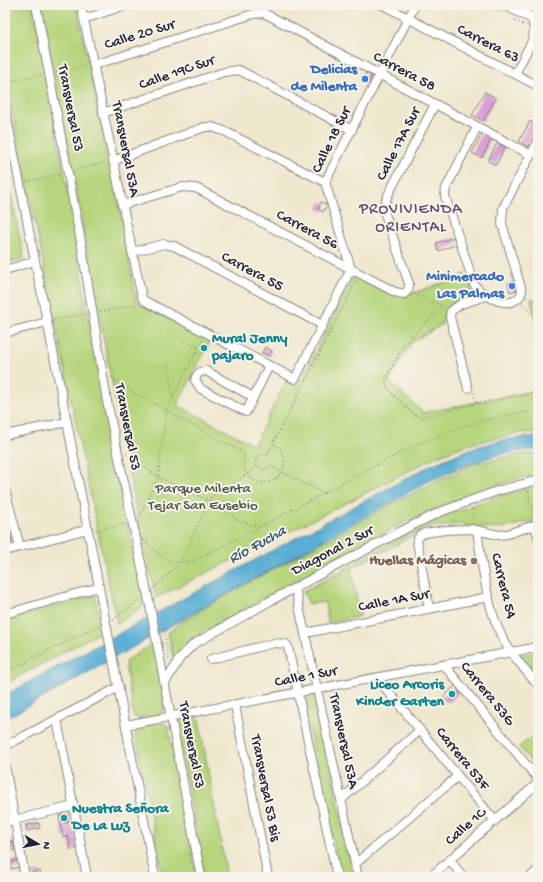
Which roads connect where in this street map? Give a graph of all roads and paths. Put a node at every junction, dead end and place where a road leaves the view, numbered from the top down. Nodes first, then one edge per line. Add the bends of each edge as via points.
1 (36, 5) edge
2 (81, 5) edge
3 (126, 5) edge
4 (383, 5) edge
5 (415, 5) edge
6 (506, 5) edge
7 (264, 13) joint
8 (408, 18) junction
9 (84, 19) junction
10 (535, 20) edge
11 (94, 65) junction
12 (515, 74) junction
13 (380, 75) junction
14 (538, 86) edge
15 (435, 104) junction
16 (5, 109) edge
17 (103, 113) junction
18 (477, 127) junction
19 (352, 130) junction
20 (538, 141) edge
21 (531, 156) junction
22 (113, 161) junction
23 (325, 182) junction
24 (122, 205) junction
25 (132, 252) junction
26 (35, 261) junction
27 (351, 269) junction
28 (5, 270) edge
29 (360, 274) junction
30 (409, 290) junction
31 (486, 296) junction
32 (519, 298) junction
33 (538, 301) edge
34 (538, 320) edge
35 (47, 322) junction
36 (322, 325) junction
37 (5, 332) edge
38 (206, 333) junction
39 (183, 341) dead end
40 (198, 348) junction
41 (167, 361) dead end
42 (269, 366) junction
43 (111, 377) dead end
44 (468, 388) dead end
45 (538, 393) edge
46 (173, 397) junction
47 (253, 397) junction
48 (166, 410) junction
49 (538, 411) edge
50 (67, 422) junction
51 (5, 435) edge
52 (273, 444) junction
53 (124, 452) dead end
54 (258, 468) junction
55 (282, 472) junction
56 (247, 475) junction
57 (158, 477) junction
58 (538, 480) edge
59 (526, 482) junction
60 (5, 490) edge
61 (324, 493) junction
62 (209, 501) junction
63 (470, 501) junction
64 (132, 522) junction
65 (537, 524) edge
66 (259, 527) junction
67 (88, 531) junction
68 (476, 531) junction
69 (142, 537) dead end
70 (538, 537) edge
71 (20, 547) junction
72 (5, 551) edge
73 (180, 563) junction
74 (99, 587) junction
75 (295, 588) junction
76 (488, 597) junction
77 (429, 609) junction
78 (5, 614) edge
79 (107, 627) junction
80 (305, 633) junction
81 (166, 642) dead end
82 (538, 647) edge
83 (512, 652) junction
84 (211, 659) dead end
85 (444, 665) junction
86 (172, 672) junction
87 (5, 673) edge
88 (378, 678) junction
89 (165, 683) junction
90 (538, 685) edge
91 (118, 687) junction
92 (318, 689) junction
93 (297, 693) junction
94 (235, 704) junction
95 (171, 717) junction
96 (57, 719) junction
97 (126, 725) junction
98 (420, 730) junction
99 (5, 746) edge
100 (5, 766) edge
101 (458, 776) junction
102 (538, 779) edge
103 (538, 783) edge
104 (341, 800) junction
105 (74, 806) junction
106 (14, 819) junction
107 (495, 821) junction
108 (5, 822) edge
109 (450, 860) junction
110 (355, 864) junction
111 (538, 871) edge
112 (25, 877) edge
113 (87, 877) edge
114 (155, 877) edge
115 (201, 877) edge
116 (268, 877) edge
117 (337, 877) edge
118 (358, 877) edge
119 (430, 877) edge
120 (463, 877) edge
121 (530, 877) edge

1 - 64 street, Transversal 53 via 81,242 107,401
2 - 9 street, Transversal 53A
3 - 9 street
4 - 8 street, Carrera 63
5 - 8 street, Calle 18 Sur
6 - 10 main road
7 - 11 street, Calle 20 Sur via 253,14
7 - 13 street, Carrera 58
8 - 12 street, Carrera 63
8 - 13 street, Calle 18 Sur
9 - 11 street, Transversal 53A
10 - 12 street via 533,39
11 - 17 street, Transversal 53A
12 - 14 street, Carrera 63
13 - 15 street, Carrera 58
13 - 19 street, Calle 18 Sur
15 - 18 street, Carrera 58
15 - 30 street, Calle 17A Sur via 384,206
16 - 26 street
17 - 19 street, Calle 19C Sur via 224,72 239,70
17 - 22 street, Transversal 53A
18 - 21 street, Carrera 58
18 - 31 street via 446,188 445,196 472,279
19 - 23 street, Calle 18 Sur
20 - 21 street
21 - 32 street via 503,208 502,215 503,228 521,285
22 - 23 street via 205,127 212,127
22 - 24 street, Transversal 53A
23 - 27 street, Calle 18 Sur
24 - 25 street, Transversal 53A
24 - 27 street, Carrera 56 via 190,186
25 - 36 street, Carrera 55 via 168,244
25 - 38 street, Transversal 53A via 142,298
26 - 28 street
26 - 35 street
27 - 29 street, Carrera 56
27 - 36 street
29 - 30 street, Carrera 56 via 400,294
29 - 52 path
30 - 45 path via 443,306 403,345 386,380 388,388 414,415 421,418 476,403
31 - 32 street via 504,302
31 - 44 street via 461,304 451,312 450,317
32 - 33 path
32 - 34 path
35 - 37 street
35 - 50 street
36 - 42 street via 295,379
38 - 40 path
38 - 42 street
39 - 40 path
40 - 46 path
41 - 46 path
42 - 47 street
43 - 48 path
46 - 48 path
47 - 47 street via 206,370 196,375 195,380 201,389 246,412
48 - 56 path via 245,454 244,468
48 - 57 path
49 - 61 path via 476,422 439,435
50 - 51 street
50 - 67 street
52 - 54 path via 267,455 262,454 256,459 255,464
52 - 55 path via 278,447 285,459
53 - 57 path
54 - 55 path via 264,470 270,466
54 - 56 path
55 - 56 path via 277,479 261,483
55 - 61 path
56 - 62 path via 211,497
57 - 62 path
57 - 64 path via 138,521
58 - 59 street, Diagonal 2 Sur
59 - 63 street, Diagonal 2 Sur
59 - 65 path
60 - 71 street
61 - 66 path
62 - 66 path via 220,506 237,520
62 - 73 path
63 - 68 path
63 - 75 street, Diagonal 2 Sur via 407,528
64 - 67 path
64 - 89 street, Transversal 53
65 - 68 street via 499,535
65 - 70 street
66 - 73 path via 194,561
67 - 71 street
67 - 74 street
68 - 76 street, Carrera 54
68 - 77 street via 462,529 420,535 417,541
69 - 73 path via 163,558
71 - 72 street
74 - 78 street
74 - 79 street
75 - 80 street, Transversal 53A
75 - 86 street, Diagonal 2 Sur via 194,644 180,658
76 - 77 street, Calle 1A Sur
76 - 83 street, Carrera 54
77 - 80 street, Calle 1A Sur
79 - 87 path via 73,638
79 - 91 street
80 - 92 street, Transversal 53A
81 - 86 path
82 - 83 street, Calle 1 Sur
83 - 85 street, Calle 1 Sur
83 - 90 street, Carrera 54
84 - 93 street via 274,643 286,644 290,652
85 - 88 street, Calle 1 Sur
85 - 102 street, Carrera 53G
86 - 89 street, Diagonal 2 Sur
88 - 92 street, Calle 1 Sur
88 - 98 street, Carrera 53F
89 - 95 street, Transversal 53
91 - 96 street
91 - 97 street
92 - 93 street, Calle 1 Sur
92 - 104 street, Transversal 53A
93 - 94 street, Calle 1 Sur
93 - 117 street
94 - 95 street, Calle 1 Sur
94 - 116 street, Transversal 53 Bis
95 - 97 street, Calle 1 Sur
95 - 115 street, Transversal 53
96 - 99 street
96 - 105 street
97 - 114 street
98 - 101 street, Carrera 53F
98 - 104 street
100 - 106 street
101 - 107 street, Carrera 53F
101 - 110 street
103 - 107 street, Calle 1C
104 - 110 street, Transversal 53A
105 - 106 street
105 - 113 street
106 - 108 street
106 - 112 street
107 - 109 street, Calle 1C
109 - 119 street, Calle 1C
109 - 120 street
110 - 118 street, Transversal 53A
111 - 121 street

